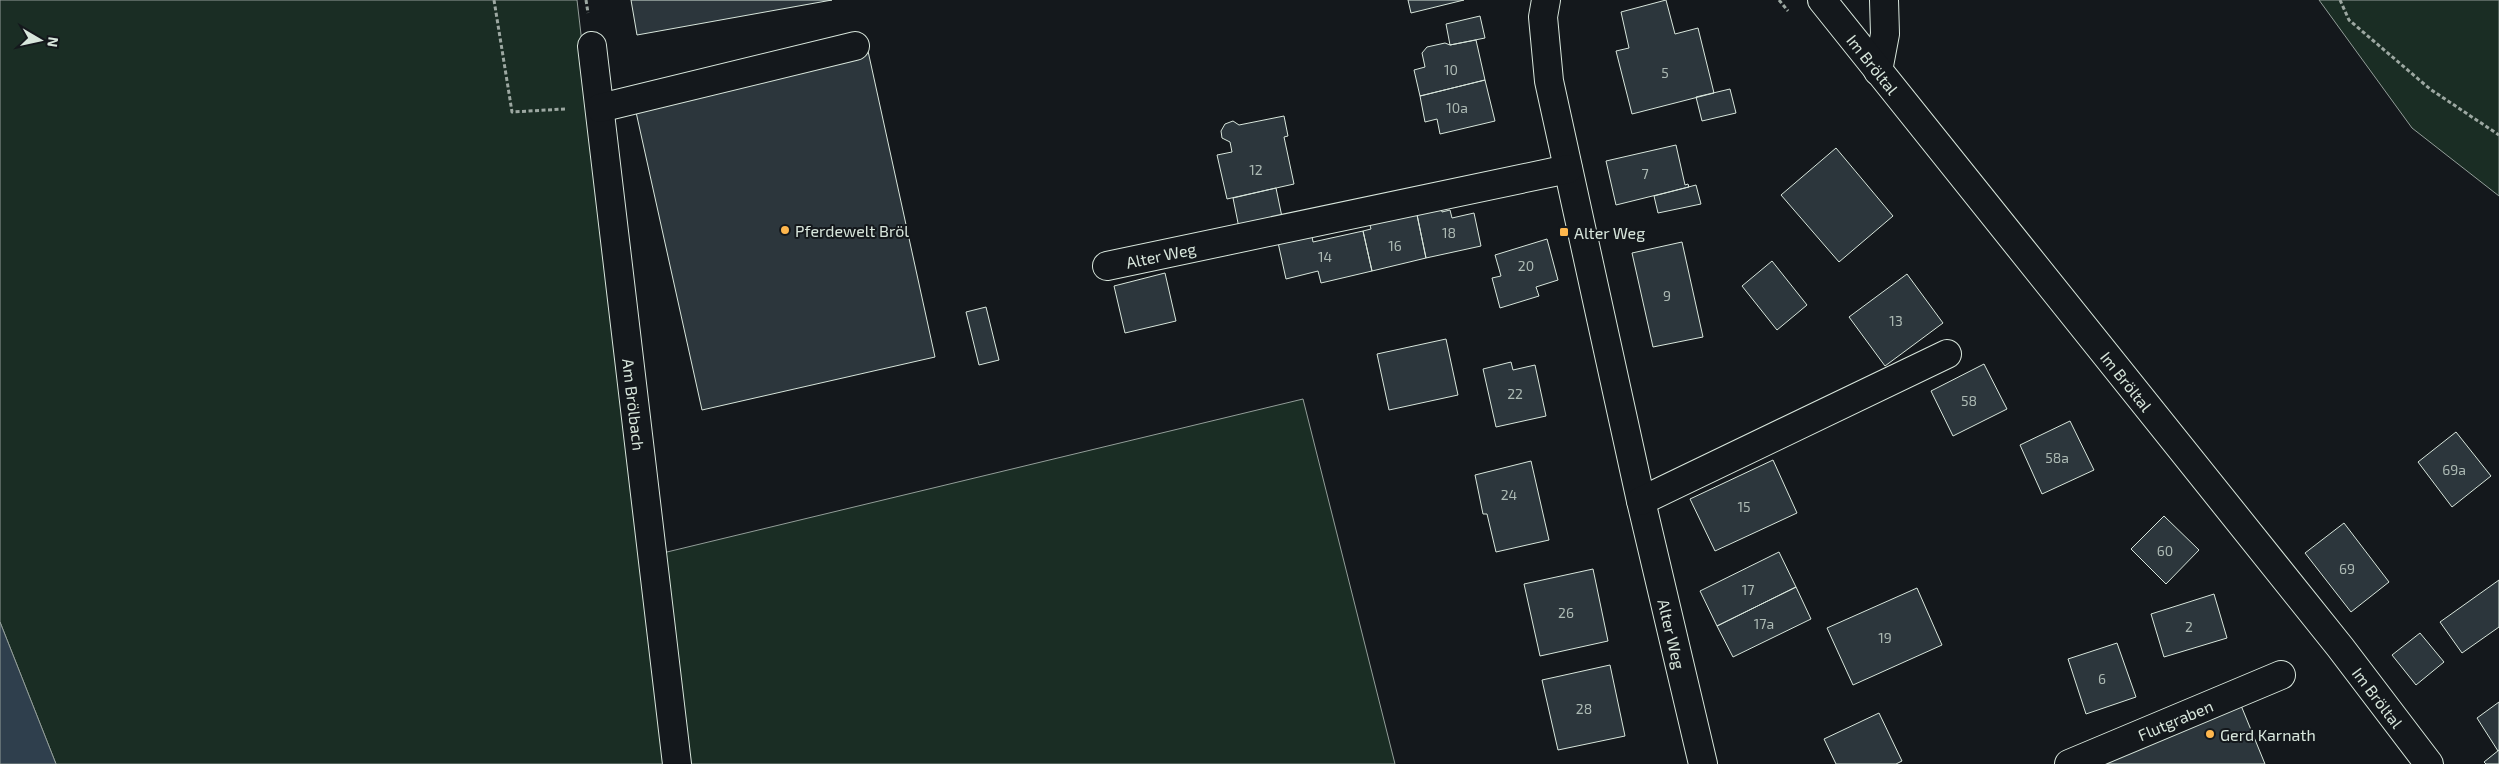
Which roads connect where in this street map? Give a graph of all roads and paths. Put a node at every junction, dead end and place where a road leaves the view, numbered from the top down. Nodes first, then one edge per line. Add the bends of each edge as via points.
1 (494, 0) edge
2 (1546, 0) edge
3 (1822, 0) edge
4 (1884, 0) edge
5 (2340, 0) edge
6 (592, 46) dead end
7 (855, 46) dead end
8 (1878, 71) junction
9 (600, 108) junction
10 (2499, 135) edge
11 (1568, 169) junction
12 (1107, 266) dead end
13 (1947, 354) dead end
14 (1641, 502) junction
15 (2281, 675) dead end
16 (677, 764) edge
17 (1704, 764) edge
18 (2069, 764) edge
19 (2429, 764) edge

1 - 9 path via 512,112
2 - 11 street, Alter Weg via 1543,17 1549,81
3 - 8 street, Im Bröltal
4 - 8 street via 1885,34
5 - 10 path via 2349,20 2422,83
6 - 9 street, Am Brölbach
7 - 9 street
8 - 19 street, Im Bröltal via 2340,647
9 - 16 street, Am Brölbach
11 - 12 street, Alter Weg
11 - 14 street, Alter Weg
13 - 14 street
14 - 17 street, Alter Weg
15 - 18 street, Flutgraben

